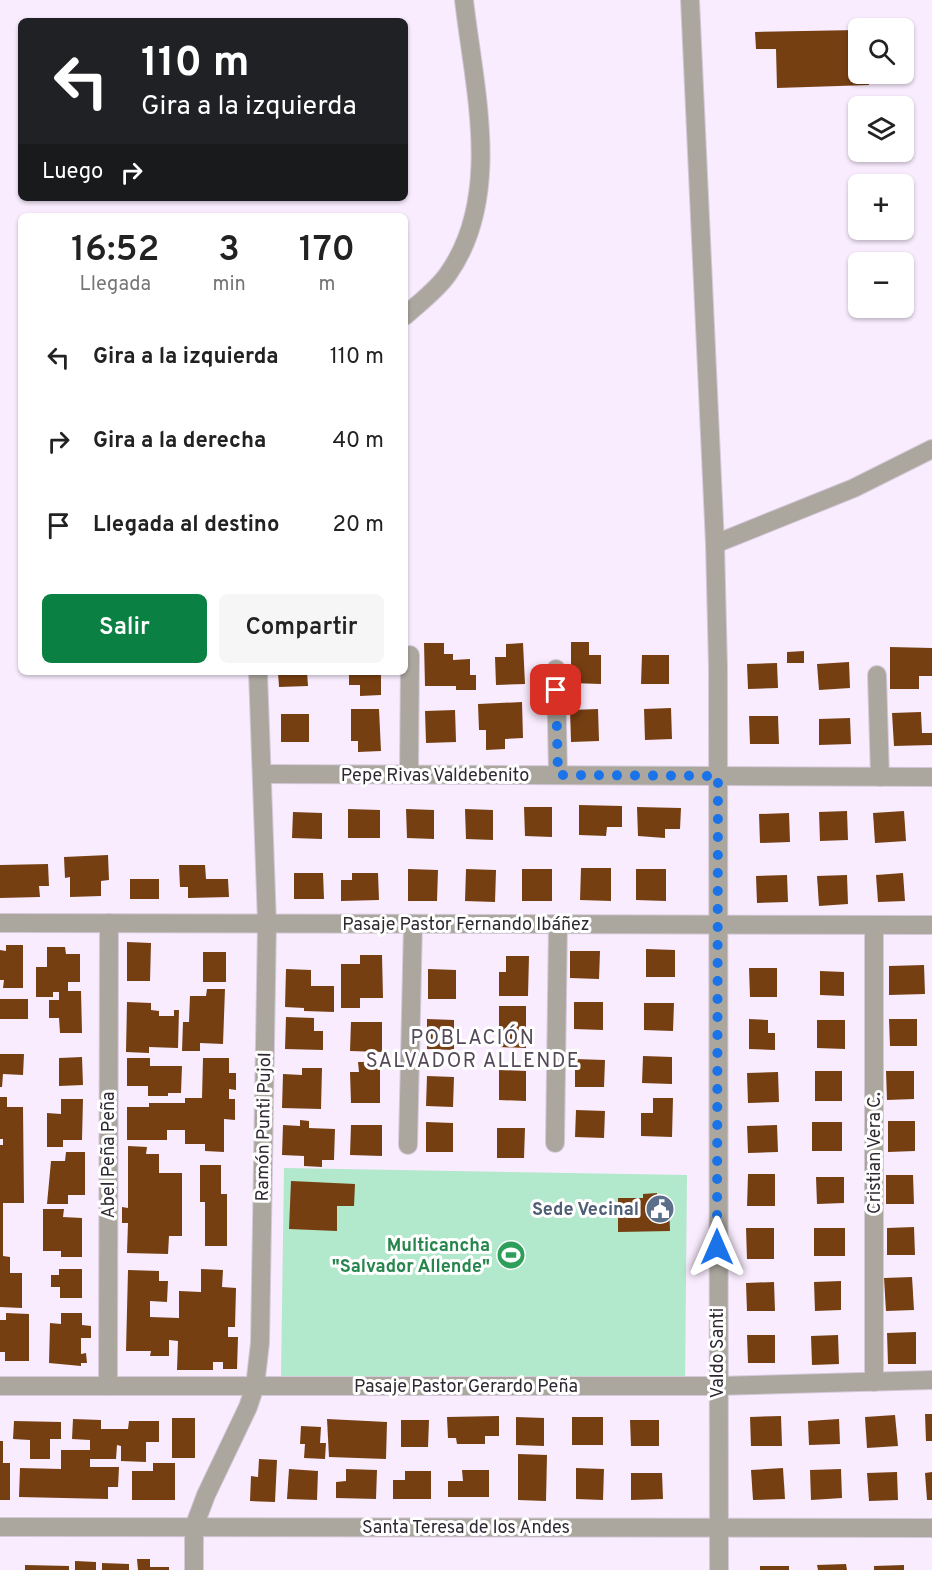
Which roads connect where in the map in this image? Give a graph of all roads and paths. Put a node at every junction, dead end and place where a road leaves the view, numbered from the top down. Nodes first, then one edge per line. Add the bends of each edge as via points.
1 (464, 0) edge
2 (690, 0) edge
3 (408, 313) edge
4 (932, 448) edge
5 (715, 544) junction
6 (410, 655) dead end
7 (556, 669) dead end
8 (258, 675) edge
9 (877, 675) dead end
10 (263, 774) junction
11 (409, 774) junction
12 (558, 775) junction
13 (718, 776) junction
14 (880, 777) junction
15 (932, 777) edge
16 (0, 923) edge
17 (109, 923) junction
18 (267, 923) junction
19 (413, 924) junction
20 (558, 924) junction
21 (718, 924) junction
22 (874, 925) junction
23 (932, 925) edge
24 (555, 1143) dead end
25 (408, 1144) dead end
26 (932, 1380) edge
27 (874, 1382) junction
28 (0, 1386) edge
29 (108, 1386) junction
30 (255, 1386) junction
31 (717, 1386) junction
32 (0, 1527) edge
33 (194, 1527) junction
34 (718, 1527) junction
35 (932, 1527) edge
36 (194, 1570) edge
37 (719, 1570) edge

1 - 3 street via 482,158 471,228 448,275
2 - 5 street, Valdo Santi
4 - 5 street via 854,488
5 - 13 street, Valdo Santi
6 - 11 street
7 - 12 street
8 - 10 street, Ramón Punti Pujol
9 - 14 street
10 - 11 street, Pepe Rivas Valdebenito
10 - 18 street, Ramón Punti Pujol
11 - 12 street, Pepe Rivas Valdebenito
12 - 13 street, Pepe Rivas Valdebenito
13 - 14 street, Pepe Rivas Valdebenito
13 - 21 street, Valdo Santi
14 - 15 street, Pepe Rivas Valdebenito
16 - 17 street, Pasaje Pastor Fernando Ibáñez
17 - 18 street, Pasaje Pastor Fernando Ibáñez
17 - 29 street, Abel Peña Peña
18 - 19 street, Pasaje Pastor Fernando Ibáñez
18 - 30 street, Ramón Punti Pujol via 260,1343
19 - 20 street, Pasaje Pastor Fernando Ibáñez
19 - 25 street
20 - 21 street, Pasaje Pastor Fernando Ibáñez
20 - 24 street
21 - 22 street, Pasaje Pastor Fernando Ibáñez
21 - 31 street, Valdo Santi
22 - 23 street, Pasaje Pastor Fernando Ibáñez
22 - 27 street, Cristian Vera C.
26 - 27 street, Pasaje Pastor Gerardo Peña
27 - 31 street, Pasaje Pastor Gerardo Peña
28 - 29 street, Pasaje Pastor Gerardo Peña
29 - 30 street, Pasaje Pastor Gerardo Peña
30 - 31 street, Pasaje Pastor Gerardo Peña
30 - 33 street, Ramón Punti Pujol
31 - 34 street, Valdo Santi
32 - 33 street, Santa Teresa de los Andes
33 - 34 street, Santa Teresa de los Andes
33 - 36 street, Ramón Punti Pujol
34 - 35 street, Santa Teresa de los Andes
34 - 37 street, Valdo Santi

